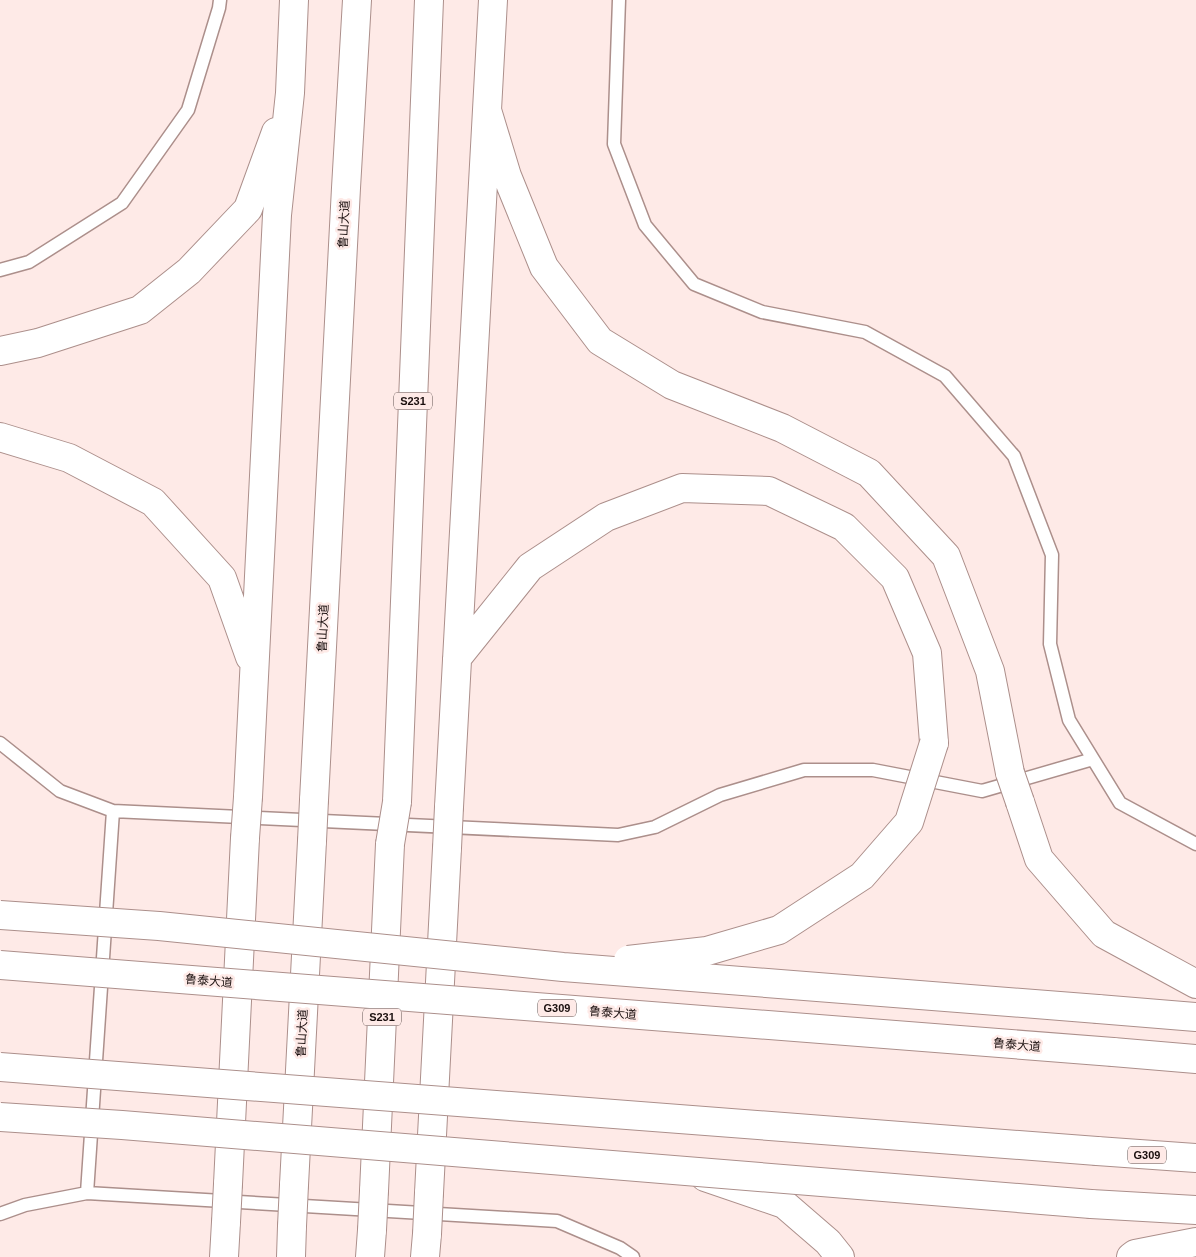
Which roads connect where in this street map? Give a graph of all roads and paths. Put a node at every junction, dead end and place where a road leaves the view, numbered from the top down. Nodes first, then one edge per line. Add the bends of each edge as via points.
1 (220, 0) edge
2 (294, 0) edge
3 (357, 0) edge
4 (429, 0) edge
5 (493, 0) edge
6 (619, 0) edge
7 (290, 93) junction
8 (487, 110) junction
9 (0, 270) edge
10 (0, 351) edge
11 (0, 437) edge
12 (458, 658) junction
13 (254, 669) junction
14 (0, 743) edge
15 (1093, 759) junction
16 (113, 811) junction
17 (1196, 844) edge
18 (0, 896) edge
19 (0, 915) edge
20 (159, 926) junction
21 (0, 964) edge
22 (563, 967) junction
23 (1196, 984) edge
24 (1196, 1017) edge
25 (1196, 1059) edge
26 (0, 1067) edge
27 (0, 1117) edge
28 (122, 1125) junction
29 (0, 1134) edge
30 (1196, 1158) edge
31 (689, 1171) junction
32 (87, 1193) junction
33 (1196, 1210) edge
34 (0, 1214) edge
35 (1196, 1242) edge
36 (426, 1246) edge
37 (224, 1257) edge
38 (291, 1257) edge
39 (370, 1257) edge
40 (633, 1257) edge
41 (840, 1257) edge
42 (1131, 1257) edge

1 - 9 lane via 188,110 122,203 29,262
2 - 7 main road
3 - 38 main road, 鲁山大道, bridge
4 - 39 main road, S231, bridge via 397,802 390,844
5 - 8 main road
6 - 15 lane via 614,144 645,225 694,284 762,312 865,332 945,376 1014,456 1052,556 1050,644 1069,720
7 - 10 main road via 248,210 189,271 140,310 38,343
7 - 13 main road via 277,215
8 - 12 main road
8 - 23 main road, bridge via 507,176 544,267 600,341 672,385 782,428 869,474 946,556 990,671 1010,773 1039,859 1104,934
11 - 13 main road via 69,458 153,502 222,578
12 - 22 main road, bridge via 530,567 606,517 682,488 769,492 844,528 895,578 927,653 934,743 909,822 862,876 779,930 707,951
12 - 36 main road, bridge
13 - 37 main road, bridge
14 - 16 lane via 60,791
15 - 16 lane via 982,791 873,770 804,770 720,795 655,827 618,835
15 - 17 lane via 1120,803
16 - 32 lane
18 - 20 main road, bridge
19 - 20 main road, bridge
20 - 22 main road, bridge
21 - 25 main road, 鲁泰大道 / G309, bridge
22 - 24 main road, bridge
26 - 30 main road, G309, bridge
27 - 28 main road, bridge
28 - 29 main road, bridge
28 - 31 main road, bridge
31 - 33 main road, bridge
31 - 41 main road, bridge via 784,1204 828,1242
32 - 34 lane via 25,1205
32 - 40 lane via 557,1221 620,1248
35 - 42 main road

